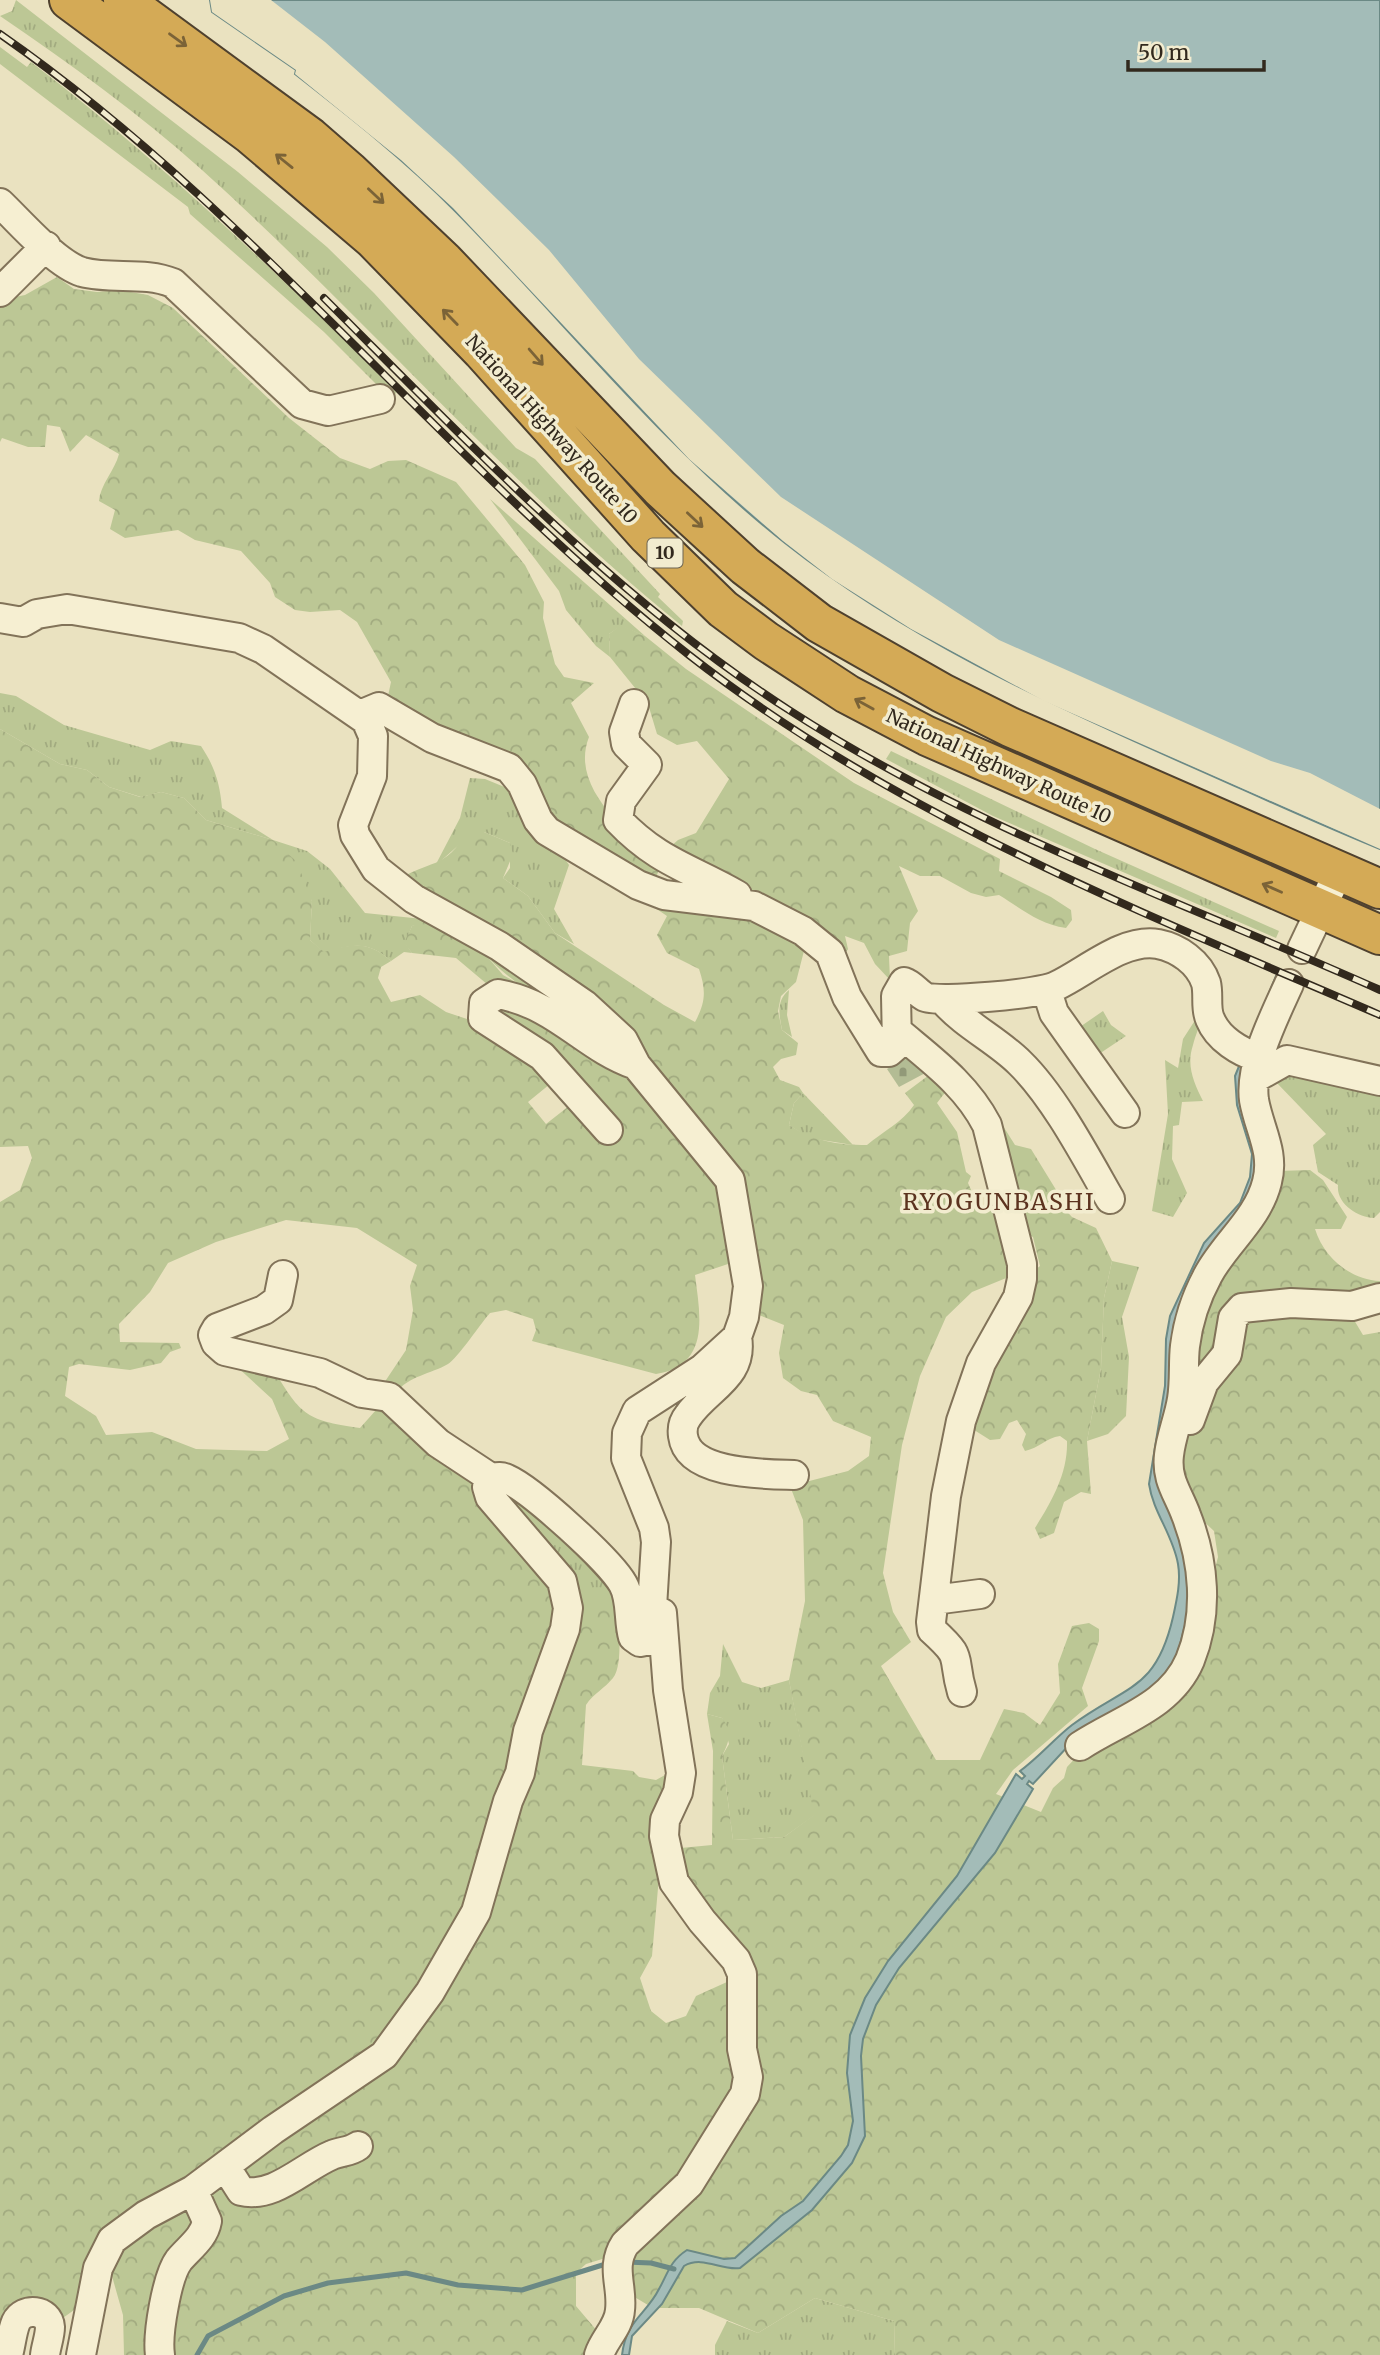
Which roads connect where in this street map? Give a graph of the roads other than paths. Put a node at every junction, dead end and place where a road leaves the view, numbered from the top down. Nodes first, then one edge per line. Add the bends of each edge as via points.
1 (69, 0) edge
2 (123, 0) edge
3 (0, 203) edge
4 (46, 246) junction
5 (0, 292) edge
6 (380, 399) dead end
7 (0, 618) edge
8 (634, 704) dead end
9 (360, 715) junction
10 (1339, 871) junction
11 (1380, 889) edge
12 (754, 906) junction
13 (1320, 909) junction
14 (1380, 935) edge
15 (1302, 948) dead end
16 (1289, 984) dead end
17 (1046, 991) junction
18 (944, 1001) junction
19 (896, 1030) junction
20 (1252, 1061) junction
21 (636, 1065) junction
22 (1380, 1081) edge
23 (1125, 1113) dead end
24 (608, 1130) dead end
25 (1110, 1199) dead end
26 (282, 1275) dead end
27 (1380, 1298) edge
28 (737, 1337) junction
29 (1169, 1453) junction
30 (794, 1475) dead end
31 (491, 1478) junction
32 (655, 1591) junction
33 (980, 1594) dead end
34 (934, 1600) junction
35 (962, 1692) dead end
36 (1080, 1746) dead end
37 (358, 2146) dead end
38 (225, 2166) junction
39 (192, 2190) junction
40 (8, 2355) edge
41 (45, 2355) edge
42 (81, 2355) edge
43 (160, 2355) edge
44 (599, 2355) edge

13 -> 1 highway, National Highway Route 10 / 10 via 927,736 847,694 766,641 723,609 648,536 482,351 373,239 251,135
2 -> 10 highway, National Highway Route 10 / 10 via 310,137 349,171 460,278 652,480 746,566 819,623 1010,727
3 - 4 street
4 - 5 street
4 - 6 street via 83,272 152,277 173,284 302,404 328,411
7 - 9 street via 23,622 67,609 239,638 263,649
8 - 12 street via 624,732 626,744 647,765 621,801 618,820 675,866
9 - 12 street via 379,707 432,738 509,768 547,831 638,885 664,895
9 - 21 street via 371,726 373,762 365,799 353,825 376,869 414,899 499,946 585,1005 622,1040
10 - 11 highway, National Highway Route 10 / 10
10 - 13 street
12 - 19 street via 803,931 830,953 847,997 881,1052 897,1045
13 - 14 highway, National Highway Route 10 / 10
13 - 15 street
16 - 20 street
17 - 18 street
17 - 20 street via 1124,949 1155,944 1166,947 1181,953 1200,971 1210,1019 1223,1037
17 - 23 street via 1054,1013
18 - 19 street via 926,997 904,982 897,996
18 - 25 street via 1020,1063 1080,1146
19 - 34 street via 963,1087 977,1106 987,1125 1022,1264 1018,1297 981,1363 961,1421 946,1496
20 - 22 street via 1287,1060
20 - 29 street via 1254,1098 1270,1165 1268,1181 1255,1211 1225,1248 1198,1298 1185,1346 1183,1397
21 - 24 street via 616,1058 552,1012 498,994 484,1003 483,1018 542,1056
21 - 28 street via 730,1180 748,1286
26 - 31 street via 278,1300 217,1328 213,1335 219,1347 320,1373 362,1393 388,1398 438,1443
27 - 29 street via 1352,1306 1291,1303 1237,1311 1227,1354 1204,1382 1186,1429
28 - 30 street via 740,1353 725,1380 686,1418 684,1442 707,1465
28 - 32 street via 702,1369 637,1411 626,1433 625,1458 654,1528
29 - 36 street via 1168,1474 1192,1531 1203,1582 1194,1649 1164,1697
31 - 32 street via 510,1480 538,1500 621,1580 627,1591 633,1637 640,1642 650,1640
31 - 38 street via 487,1487 490,1497 562,1581 568,1608 476,1912 430,1992 384,2055
32 - 44 street via 665,1620 668,1690 681,1773 666,1820 665,1845 674,1882 742,1974 748,2077 738,2105 689,2184 618,2254 621,2309
33 - 34 street
34 - 35 street via 932,1630 956,1655
37 - 38 street via 257,2193 241,2191
38 - 39 street
39 - 42 street via 125,2229 103,2252
39 - 43 street via 207,2221 202,2236 173,2271 161,2319
40 - 41 street via 16,2323 23,2314 34,2312 45,2317 50,2327

